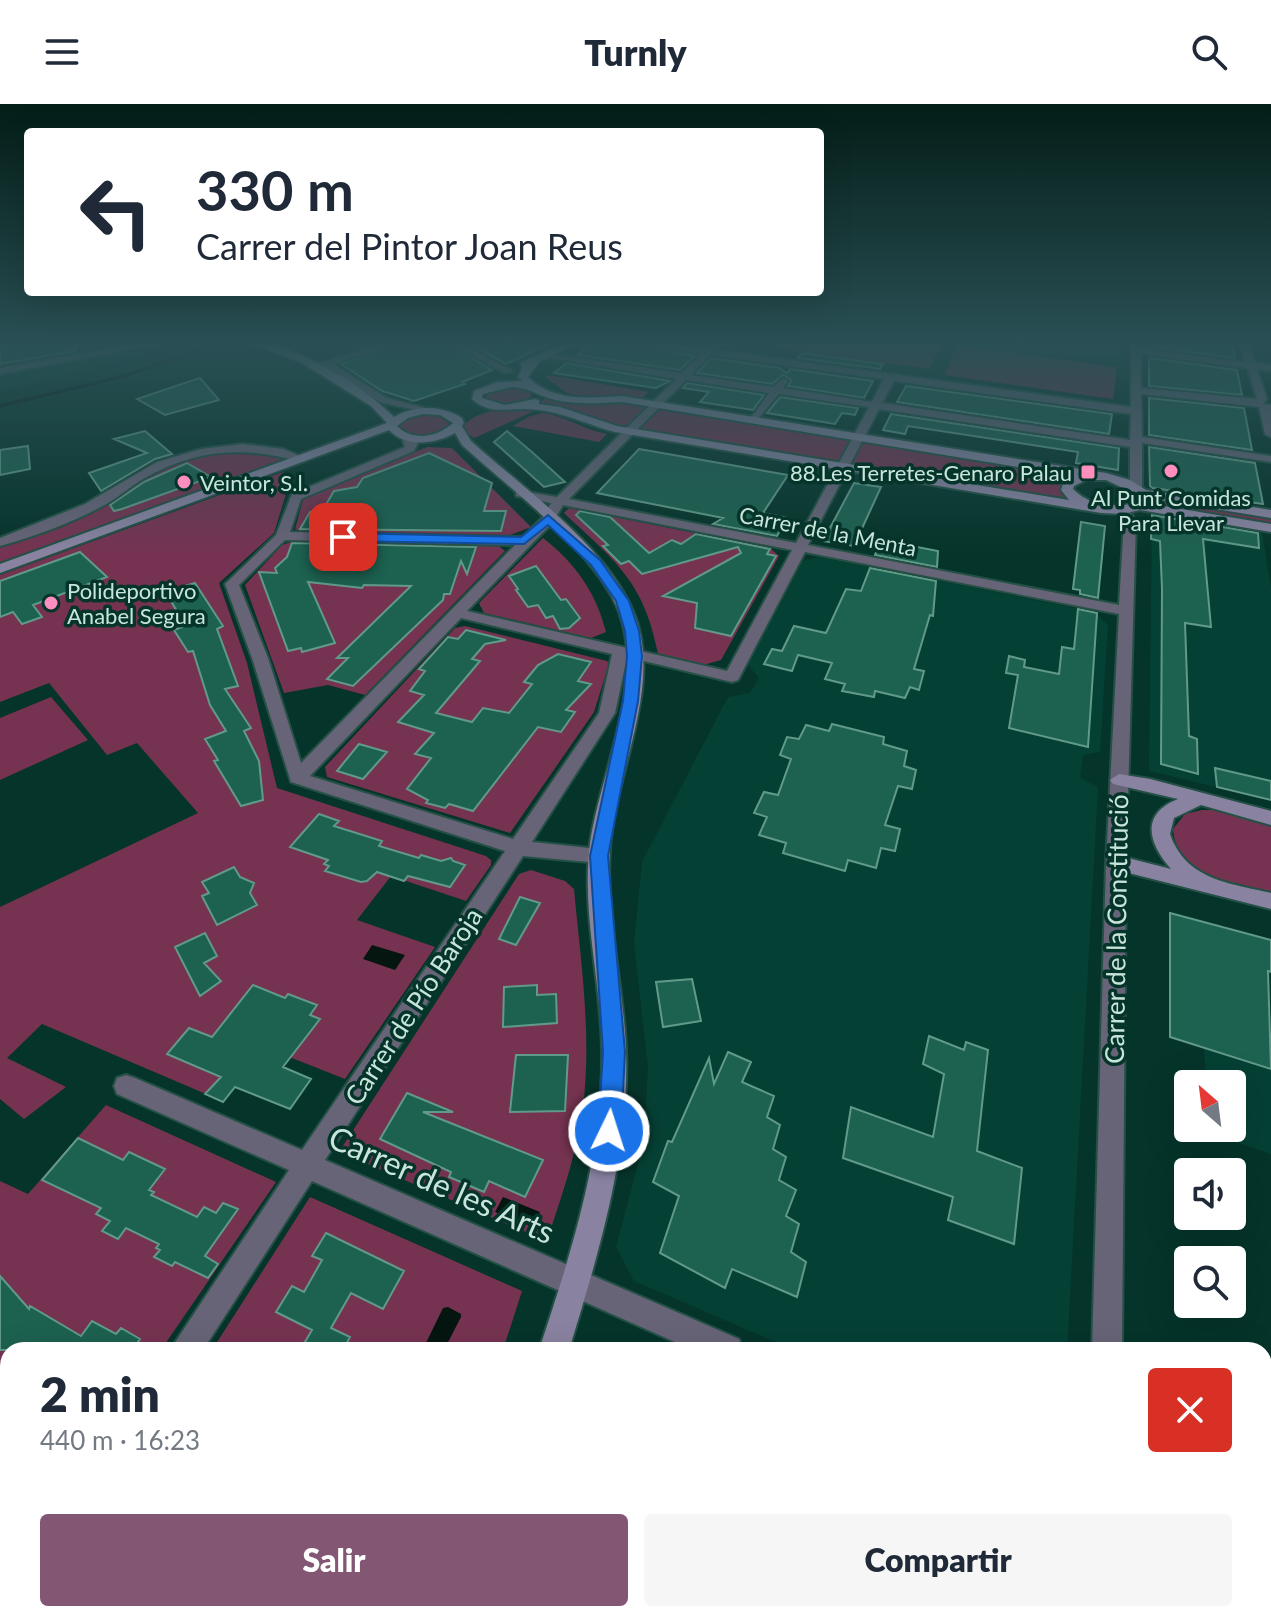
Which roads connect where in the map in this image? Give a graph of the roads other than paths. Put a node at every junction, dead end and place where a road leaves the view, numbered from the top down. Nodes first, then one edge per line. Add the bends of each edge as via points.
1 (383, 413) edge
2 (418, 413) edge
3 (444, 413) edge
4 (466, 413) edge
5 (470, 413) edge
6 (481, 413) edge
7 (566, 413) edge
8 (650, 413) edge
9 (709, 413) edge
10 (759, 413) edge
11 (872, 413) edge
12 (931, 413) edge
13 (1134, 413) edge
14 (1266, 413) edge
15 (464, 417) junction
16 (755, 419) junction
17 (392, 424) junction
18 (631, 432) junction
19 (1271, 434) edge
20 (859, 436) junction
21 (406, 437) junction
22 (1135, 442) junction
23 (344, 444) junction
24 (302, 459) junction
25 (1271, 459) edge
26 (842, 467) junction
27 (1099, 477) junction
28 (520, 493) junction
29 (1135, 499) junction
30 (564, 500) junction
31 (1097, 508) junction
32 (1271, 514) edge
33 (548, 519) junction
34 (1271, 528) edge
35 (282, 536) junction
36 (524, 541) junction
37 (0, 542) edge
38 (798, 547) junction
39 (0, 569) edge
40 (1127, 611) junction
41 (458, 613) junction
42 (627, 654) junction
43 (297, 778) junction
44 (1119, 780) junction
45 (1200, 799) junction
46 (1271, 818) edge
47 (517, 848) junction
48 (599, 856) junction
49 (1116, 863) junction
50 (1198, 882) junction
51 (1271, 901) edge
52 (126, 1086) dead end
53 (309, 1164) junction
54 (575, 1283) junction
55 (190, 1342) edge
56 (557, 1342) edge
57 (710, 1342) edge
58 (1107, 1342) edge

1 - 17 street
2 - 17 street
3 - 15 street
4 - 15 street
5 - 15 street
6 - 15 street
7 - 18 street
8 - 18 street
9 - 16 street
10 - 16 street
11 - 20 street
12 - 22 street
13 - 22 street, Carrer de la Constitució
14 - 19 street
15 - 21 street via 438,436
15 - 28 street
16 - 20 street
17 - 21 street via 392,431
17 - 23 street
18 - 26 street
18 - 30 street
20 - 26 street
20 - 27 street
21 - 23 street
21 - 35 street via 410,449 296,497
22 - 25 street
22 - 29 street, Carrer de la Constitució
23 - 24 street
24 - 37 street via 256,447 197,454 143,473 82,511
24 - 39 street
26 - 31 street
26 - 38 street
27 - 29 street
27 - 31 street via 1073,480 1067,490
28 - 30 street, Carrer de la Menta
28 - 33 street
29 - 31 street
29 - 32 street
29 - 34 street
29 - 40 street, Carrer de la Constitució
30 - 33 street
30 - 38 street, Carrer de la Menta
33 - 36 street
33 - 42 street via 613,585 628,616
35 - 36 street
35 - 43 street via 232,584
36 - 41 street
38 - 40 street, Carrer de la Menta
38 - 42 street via 732,677
40 - 44 street, Carrer de la Constitució
41 - 42 street
41 - 43 street
42 - 47 street, Carrer de Pío Baroja via 607,713
42 - 48 street via 631,701
43 - 47 street
44 - 45 street
44 - 49 street, Carrer de la Constitució
45 - 46 street
45 - 50 street via 1165,815 1159,835 1173,860
47 - 48 street
47 - 53 street, Carrer de Pío Baroja
48 - 54 street via 612,1011 612,1102 607,1161
49 - 50 street
49 - 58 street, Carrer de la Constitució
50 - 51 street
52 - 53 street, Carrer de les Arts
53 - 54 street, Carrer de les Arts
53 - 55 street, Carrer de Pío Baroja
54 - 56 street
54 - 57 street, Carrer de les Arts

